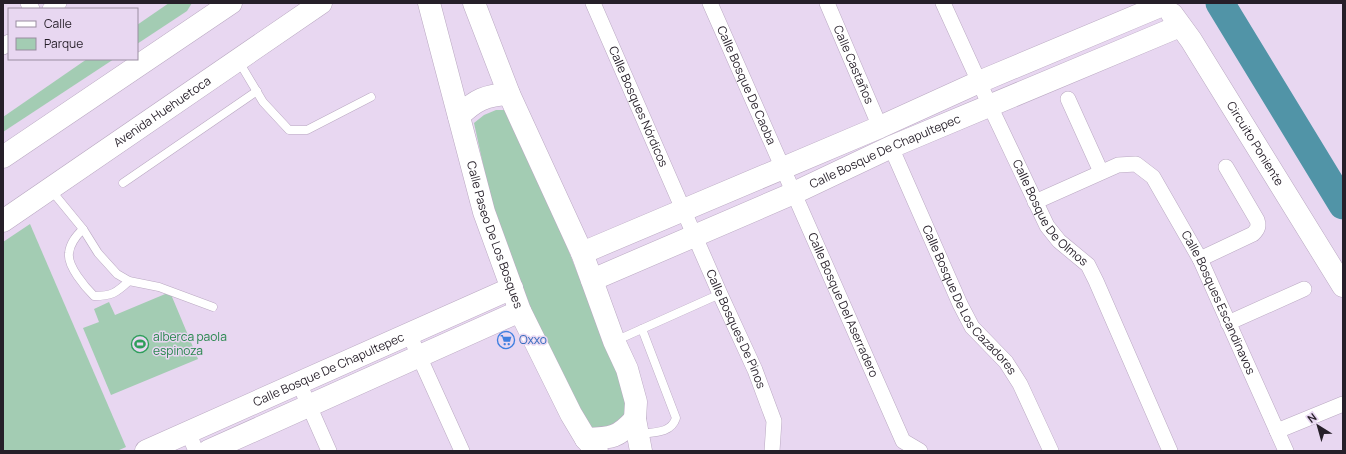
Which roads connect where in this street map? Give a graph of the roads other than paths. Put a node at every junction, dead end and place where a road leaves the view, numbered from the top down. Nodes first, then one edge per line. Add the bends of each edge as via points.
1 (231, 3) edge
2 (321, 3) edge
3 (429, 3) edge
4 (474, 3) edge
5 (593, 3) edge
6 (710, 3) edge
7 (827, 3) edge
8 (1164, 4) edge
9 (949, 5) edge
10 (1180, 26) junction
11 (238, 60) junction
12 (979, 82) junction
13 (257, 90) junction
14 (509, 94) junction
15 (371, 97) dead end
16 (1068, 99) dead end
17 (990, 106) junction
18 (459, 116) junction
19 (880, 127) junction
20 (891, 147) junction
21 (3, 157) edge
22 (1226, 167) dead end
23 (783, 168) junction
24 (1101, 172) junction
25 (123, 183) dead end
26 (50, 190) junction
27 (794, 193) junction
28 (1035, 202) junction
29 (684, 210) junction
30 (3, 221) edge
31 (82, 229) junction
32 (694, 236) junction
33 (582, 253) junction
34 (1200, 259) junction
35 (592, 280) junction
36 (129, 281) junction
37 (1343, 286) edge
38 (512, 288) junction
39 (1304, 289) dead end
40 (720, 294) junction
41 (213, 307) dead end
42 (520, 311) junction
43 (1228, 323) junction
44 (642, 329) junction
45 (409, 334) junction
46 (614, 341) junction
47 (418, 357) junction
48 (299, 383) junction
49 (1343, 404) edge
50 (309, 405) junction
51 (1278, 431) junction
52 (638, 435) edge
53 (192, 442) edge
54 (592, 445) edge
55 (901, 446) edge
56 (146, 451) edge
57 (208, 451) edge
58 (329, 451) edge
59 (462, 451) edge
60 (772, 451) edge
61 (920, 451) edge
62 (1051, 451) edge
63 (1170, 451) edge
64 (1286, 451) edge

1 - 21 street
2 - 11 street, Avenida Huehuetoca
3 - 18 street, Calle Paseo De Los Bosques
4 - 14 street
5 - 29 street, Calle Bosques Nórdicos
6 - 23 street, Calle Bosque De Caoba
7 - 19 street, Calle Castaños
8 - 10 street, Circuito Poniente
8 - 12 street, Calle Bosque De Chapultepec
9 - 12 street
10 - 17 street, Calle Bosque De Chapultepec
10 - 37 street, Circuito Poniente
11 - 13 lane
11 - 26 street, Avenida Huehuetoca
12 - 17 street, Calle Bosque De Olmos
12 - 19 street, Calle Bosque De Chapultepec
13 - 15 lane via 263,102 289,130 307,130
13 - 25 lane
14 - 18 street via 481,99
14 - 33 street
16 - 24 street
17 - 20 street, Calle Bosque De Chapultepec
17 - 28 street, Calle Bosque De Olmos
18 - 38 street, Calle Paseo De Los Bosques via 484,212
19 - 23 street, Calle Bosque De Chapultepec
20 - 27 street, Calle Bosque De Chapultepec
20 - 62 street, Calle Bosque De Los Cazadores via 972,327 1006,362 1020,384
22 - 34 street via 1259,225 1253,234
23 - 27 street, Calle Bosque Del Aserradero
23 - 29 street, Calle Bosque De Chapultepec
24 - 28 street
24 - 34 street, Calle Bosques Escandinavos via 1118,165 1136,164 1153,177
26 - 30 street, Avenida Huehuetoca
26 - 31 lane
27 - 32 street, Calle Bosque De Chapultepec
27 - 55 street, Calle Bosque Del Aserradero
28 - 63 street, Calle Bosque De Olmos via 1047,226 1059,241 1088,265 1094,276
29 - 32 street, Calle Bosques De Pinos
29 - 33 street, Calle Bosque De Chapultepec
31 - 36 lane via 98,253 117,274
31 - 36 lane via 73,240 68,254 72,267 94,296 116,292
32 - 35 street, Calle Bosque De Chapultepec
32 - 40 street, Calle Bosques De Pinos
33 - 35 street
34 - 43 street, Calle Bosques Escandinavos
35 - 46 street
36 - 41 lane via 159,287
38 - 42 street, Calle Paseo De Los Bosques
38 - 45 street, Calle Bosque De Chapultepec
39 - 43 street
40 - 44 lane
40 - 60 street, Calle Bosques De Pinos via 755,370 774,421
42 - 47 street, Calle Bosque De Chapultepec
42 - 54 street, Calle Paseo De Los Bosques via 571,414
43 - 51 street, Calle Bosques Escandinavos
44 - 46 lane
44 - 52 lane via 676,418 667,429
45 - 47 street
45 - 48 street, Calle Bosque De Chapultepec
46 - 52 street via 627,369 636,402
47 - 50 street, Calle Bosque De Chapultepec
47 - 59 street
48 - 50 street
48 - 53 street, Calle Bosque De Chapultepec
49 - 51 street
50 - 57 street, Calle Bosque De Chapultepec
50 - 58 street
51 - 64 street, Calle Bosques Escandinavos
52 - 54 street via 624,431
53 - 56 street, Calle Bosque De Chapultepec
55 - 61 street, Calle Bosque Del Aserradero

